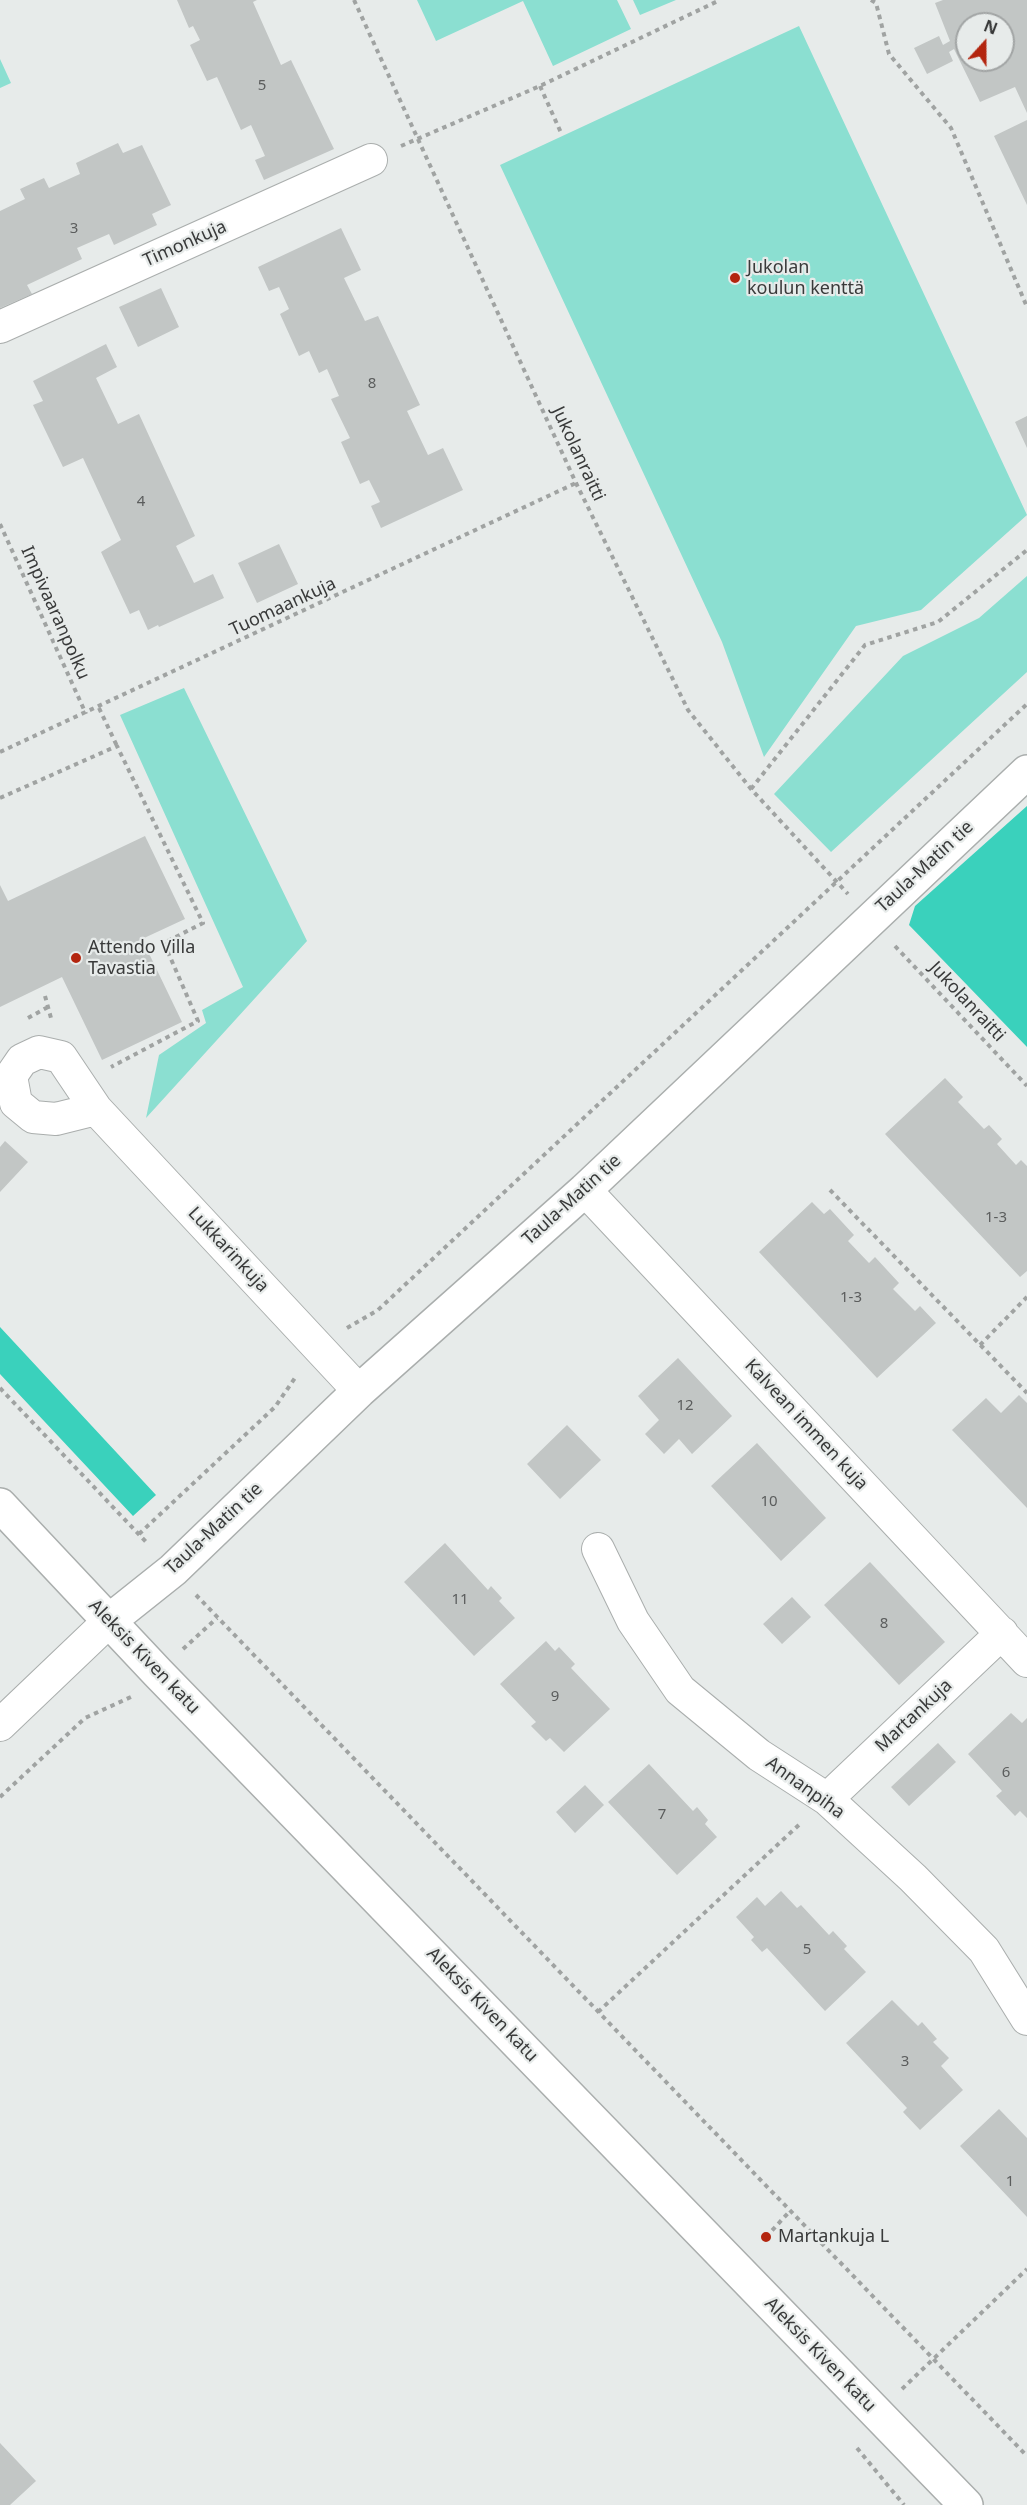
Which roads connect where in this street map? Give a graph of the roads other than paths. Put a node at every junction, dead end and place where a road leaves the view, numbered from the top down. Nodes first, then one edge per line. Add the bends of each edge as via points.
1 (370, 160) dead end
2 (0, 327) edge
3 (1027, 772) edge
4 (96, 1110) junction
5 (585, 1190) junction
6 (359, 1391) junction
7 (0, 1504) edge
8 (598, 1549) dead end
9 (110, 1621) junction
10 (1002, 1633) junction
11 (1027, 1660) edge
12 (0, 1725) edge
13 (827, 1799) junction
14 (1027, 2019) edge
15 (966, 2505) edge

1 - 2 street, Timonkuja
3 - 5 main road, Taula-Matin tie
4 - 4 street, Lukkarinkuja via 62,1057 39,1052 22,1060 11,1076 16,1103 33,1117 56,1119
4 - 6 street, Lukkarinkuja
5 - 6 main road, Taula-Matin tie
5 - 10 street, Kalvean immen kuja
6 - 9 main road, Taula-Matin tie via 172,1570
7 - 9 main road, Aleksis Kiven katu
8 - 13 street, Annanpiha via 633,1621 680,1690 759,1755
9 - 12 street
9 - 15 main road, Aleksis Kiven katu
10 - 11 street, Kalvean immen kuja
10 - 13 street, Martankuja
13 - 14 street, Annanpiha via 984,1950

